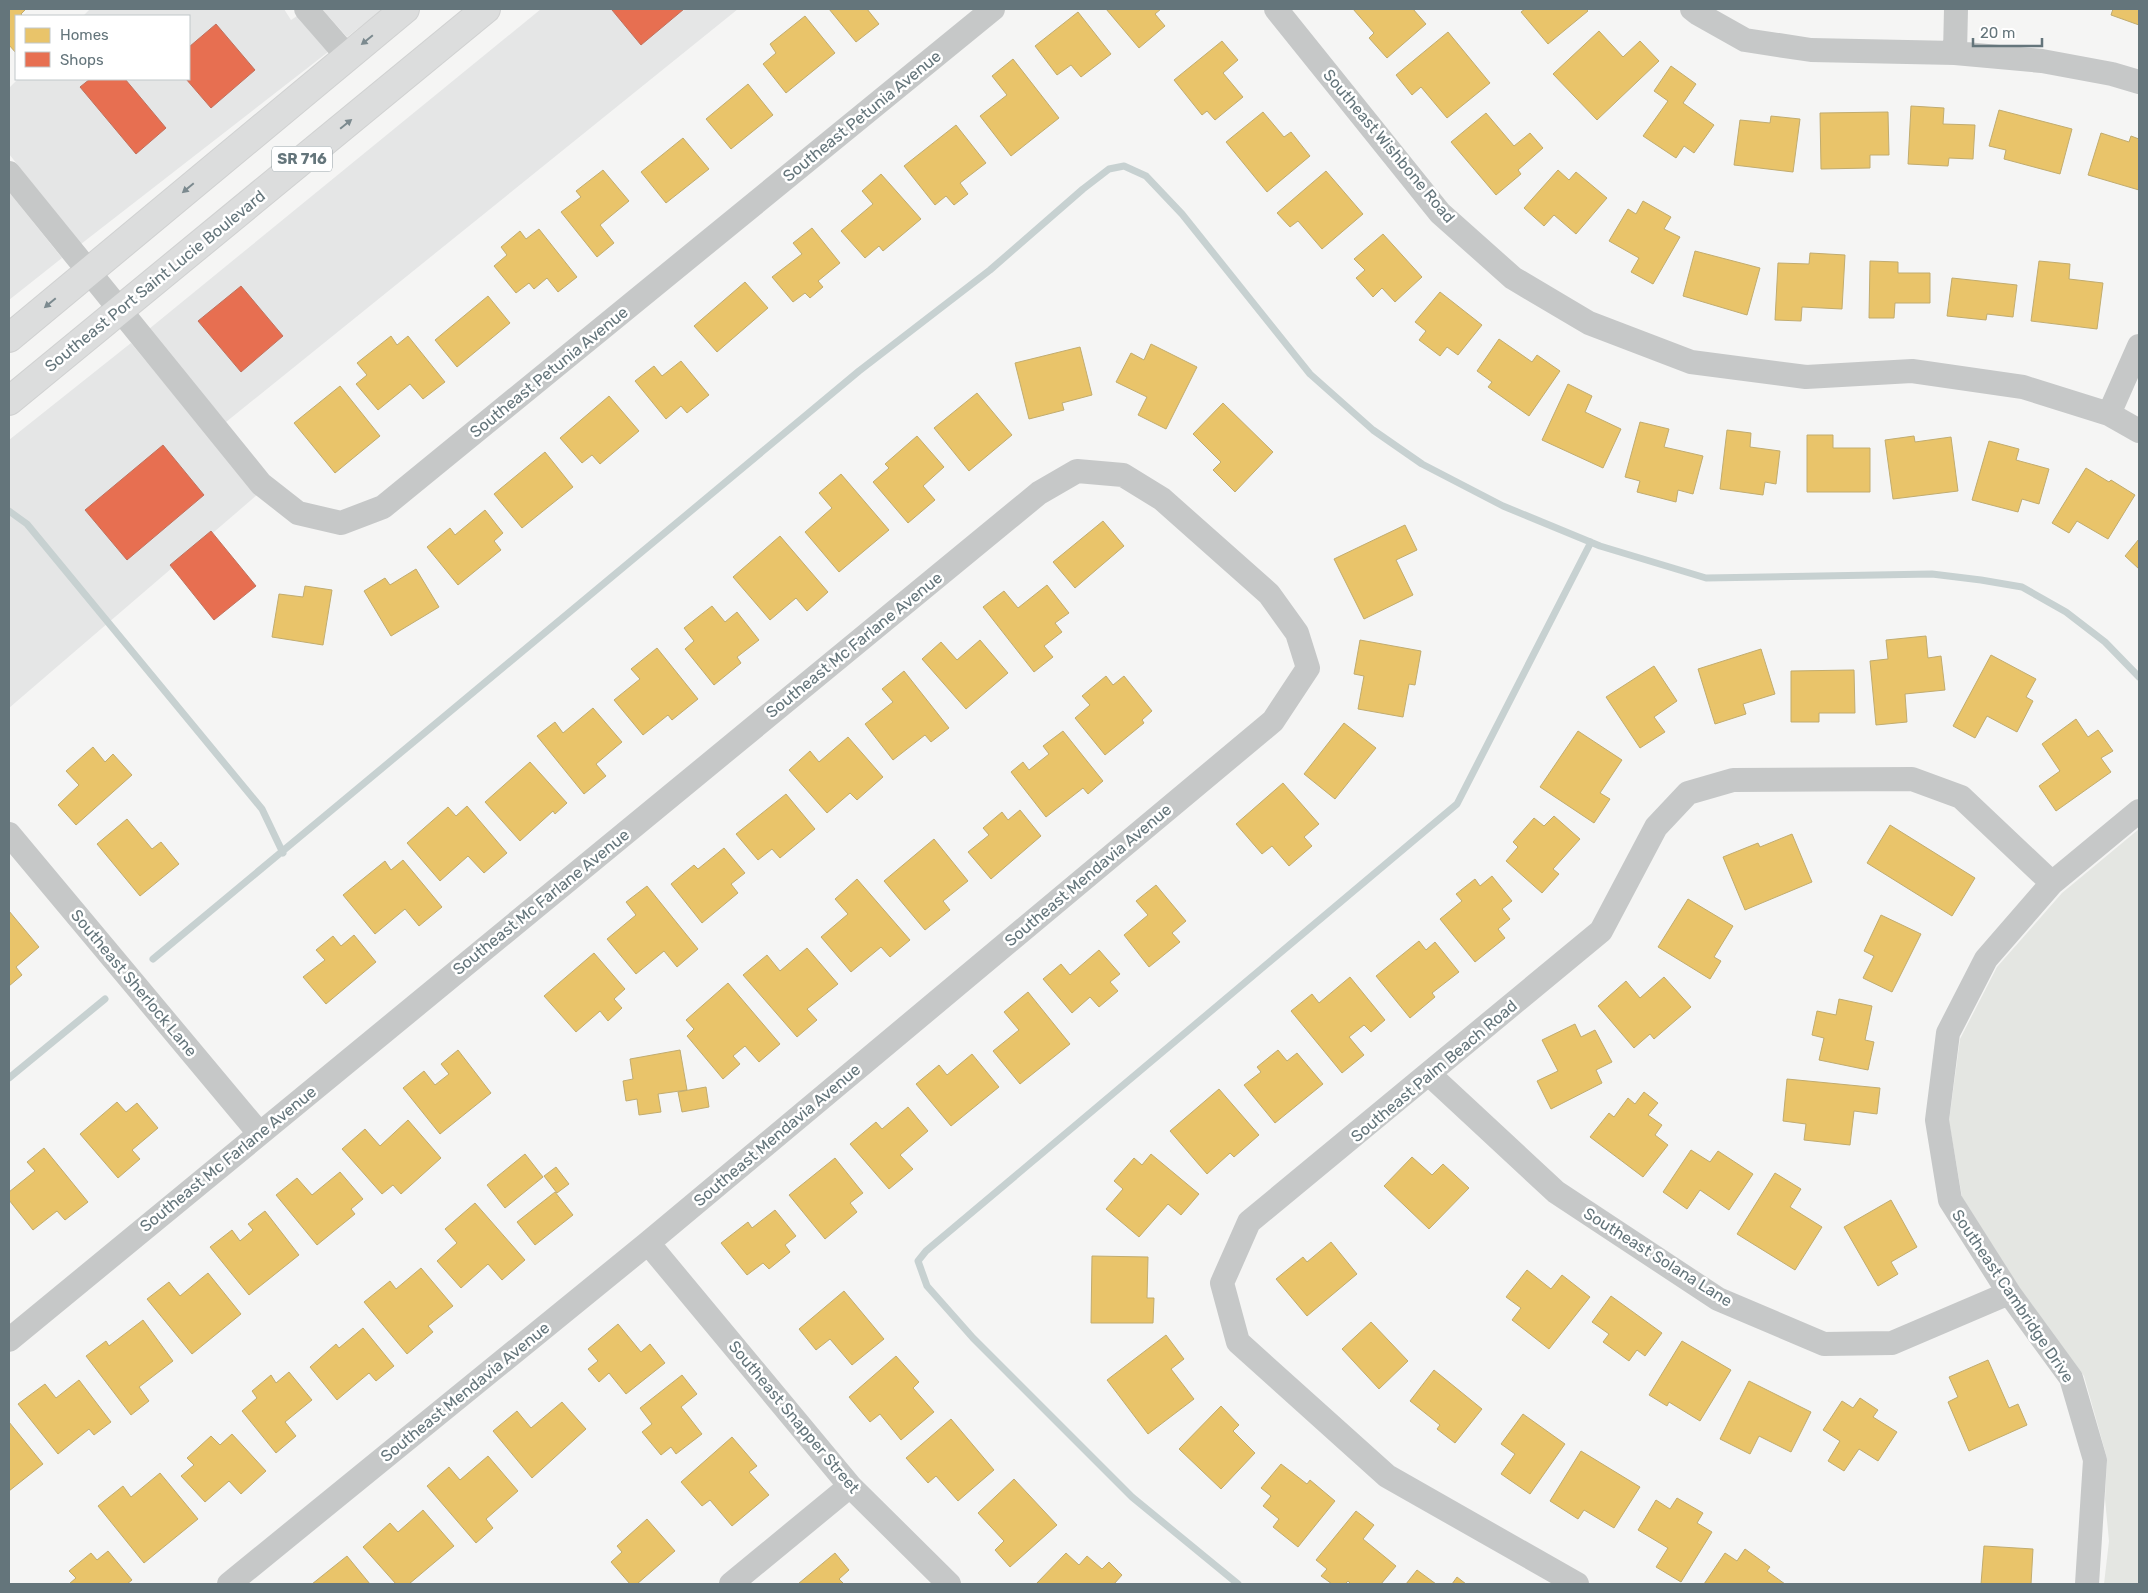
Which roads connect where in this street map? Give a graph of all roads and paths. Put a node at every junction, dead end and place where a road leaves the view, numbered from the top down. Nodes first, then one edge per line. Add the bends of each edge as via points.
1 (306, 9) edge
2 (405, 9) edge
3 (486, 9) edge
4 (993, 9) edge
5 (1276, 9) edge
6 (1692, 9) edge
7 (1956, 9) edge
8 (1955, 53) junction
9 (347, 56) junction
10 (2139, 82) edge
11 (9, 173) edge
12 (88, 272) junction
13 (119, 310) junction
14 (9, 338) edge
15 (2139, 346) edge
16 (9, 401) edge
17 (2109, 414) junction
18 (2139, 431) edge
19 (1308, 668) joint
20 (2139, 812) edge
21 (9, 834) edge
22 (2052, 883) junction
23 (1430, 1075) junction
24 (259, 1133) junction
25 (648, 1243) junction
26 (2009, 1293) junction
27 (9, 1340) edge
28 (850, 1486) junction
29 (229, 1584) edge
30 (731, 1584) edge
31 (948, 1584) edge
32 (1577, 1584) edge
33 (2087, 1584) edge

1 - 9 street
2 -> 9 main road, SR 716
13 -> 3 main road, Southeast Port Saint Lucie Boulevard / SR 716
4 - 13 street, Southeast Petunia Avenue via 383,508 341,523 298,512 261,484
5 - 17 street, Southeast Wishbone Road via 1440,213 1513,278 1589,323 1691,362 1806,377 1912,371 2023,387
6 - 8 street via 1745,40 1811,50
7 - 8 street
8 - 10 street via 2042,61
9 -> 12 main road, SR 716
11 - 12 street, Southeast Petunia Avenue
12 - 13 street, Southeast Petunia Avenue
12 -> 14 main road, SR 716
13 - 16 main road, Southeast Port Saint Lucie Boulevard / SR 716
15 - 17 street
17 - 18 street, Southeast Wishbone Road
19 - 24 street, Southeast Mc Farlane Avenue via 1297,633 1268,594 1162,499 1123,475 1077,471 1032,500
19 - 25 street, Southeast Mendavia Avenue via 1273,721
20 - 22 street, Southeast Cambridge Drive
21 - 24 street, Southeast Sherlock Lane
22 - 23 street, Southeast Palm Beach Road via 1961,797 1912,779 1733,780 1688,793 1656,827 1601,931
22 - 26 street, Southeast Cambridge Drive via 1986,959 1948,1034 1937,1120 1950,1200
23 - 26 street, Southeast Solana Lane via 1556,1192 1718,1299 1824,1344 1892,1343
23 - 32 street, Southeast Palm Beach Road via 1249,1222 1222,1283 1238,1342 1387,1476
24 - 27 street, Southeast Mc Farlane Avenue
25 - 28 street, Southeast Snapper Street
25 - 29 street, Southeast Mendavia Avenue
26 - 33 street, Southeast Cambridge Drive via 2072,1378 2095,1460
28 - 30 street
28 - 31 street, Southeast Snapper Street

